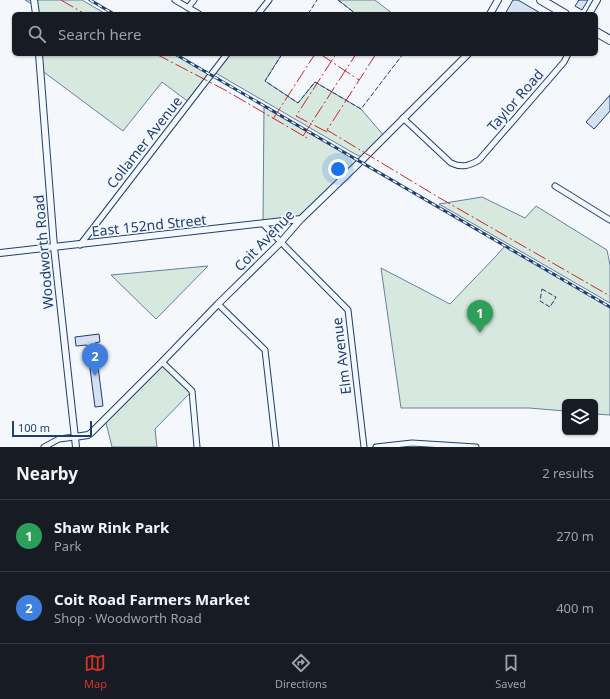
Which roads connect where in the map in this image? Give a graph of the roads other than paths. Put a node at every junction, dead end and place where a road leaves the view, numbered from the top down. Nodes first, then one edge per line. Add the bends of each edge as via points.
1 (34, 0) edge
2 (175, 0) edge
3 (194, 0) edge
4 (269, 0) edge
5 (498, 0) edge
6 (541, 0) edge
7 (597, 0) edge
8 (188, 8) junction
9 (36, 12) edge
10 (195, 12) edge
11 (260, 12) edge
12 (491, 12) edge
13 (562, 12) edge
14 (590, 12) edge
15 (598, 33) edge
16 (610, 40) edge
17 (39, 56) edge
18 (225, 56) edge
19 (466, 56) edge
20 (567, 56) edge
21 (403, 118) junction
22 (555, 186) dead end
23 (301, 220) junction
24 (610, 220) edge
25 (263, 224) junction
26 (280, 242) junction
27 (80, 245) junction
28 (54, 247) junction
29 (0, 253) edge
30 (218, 304) junction
31 (162, 362) junction
32 (75, 437) junction
33 (44, 447) edge
34 (76, 447) edge
35 (198, 447) edge
36 (276, 447) edge
37 (364, 447) edge
38 (376, 447) edge
39 (476, 447) edge

1 - 9 street
2 - 8 street
3 - 8 street
4 - 11 street
5 - 12 street
6 - 13 main road
7 - 14 street
8 - 10 street
15 - 16 main road
17 - 28 street, Woodworth Road
18 - 27 street, Collamer Avenue
19 - 21 street, Coit Avenue
20 - 21 street, Taylor Road via 479,160 472,164 463,167 451,163
21 - 23 street, Coit Avenue
22 - 24 street
23 - 25 street, East 152nd Street
23 - 26 street, Coit Avenue
25 - 26 street, Elm Avenue
25 - 27 street, East 152nd Street
26 - 30 street, Coit Avenue
26 - 37 street, Elm Avenue via 348,310
27 - 28 street, East 152nd Street
28 - 29 street, East 152nd Street
28 - 32 street, Woodworth Road
30 - 31 street, Coit Avenue
30 - 36 street via 265,350
31 - 32 street, Coit Avenue via 91,433
31 - 35 street via 192,391
32 - 33 street via 59,439
32 - 34 street, Woodworth Road
38 - 39 street via 412,443

